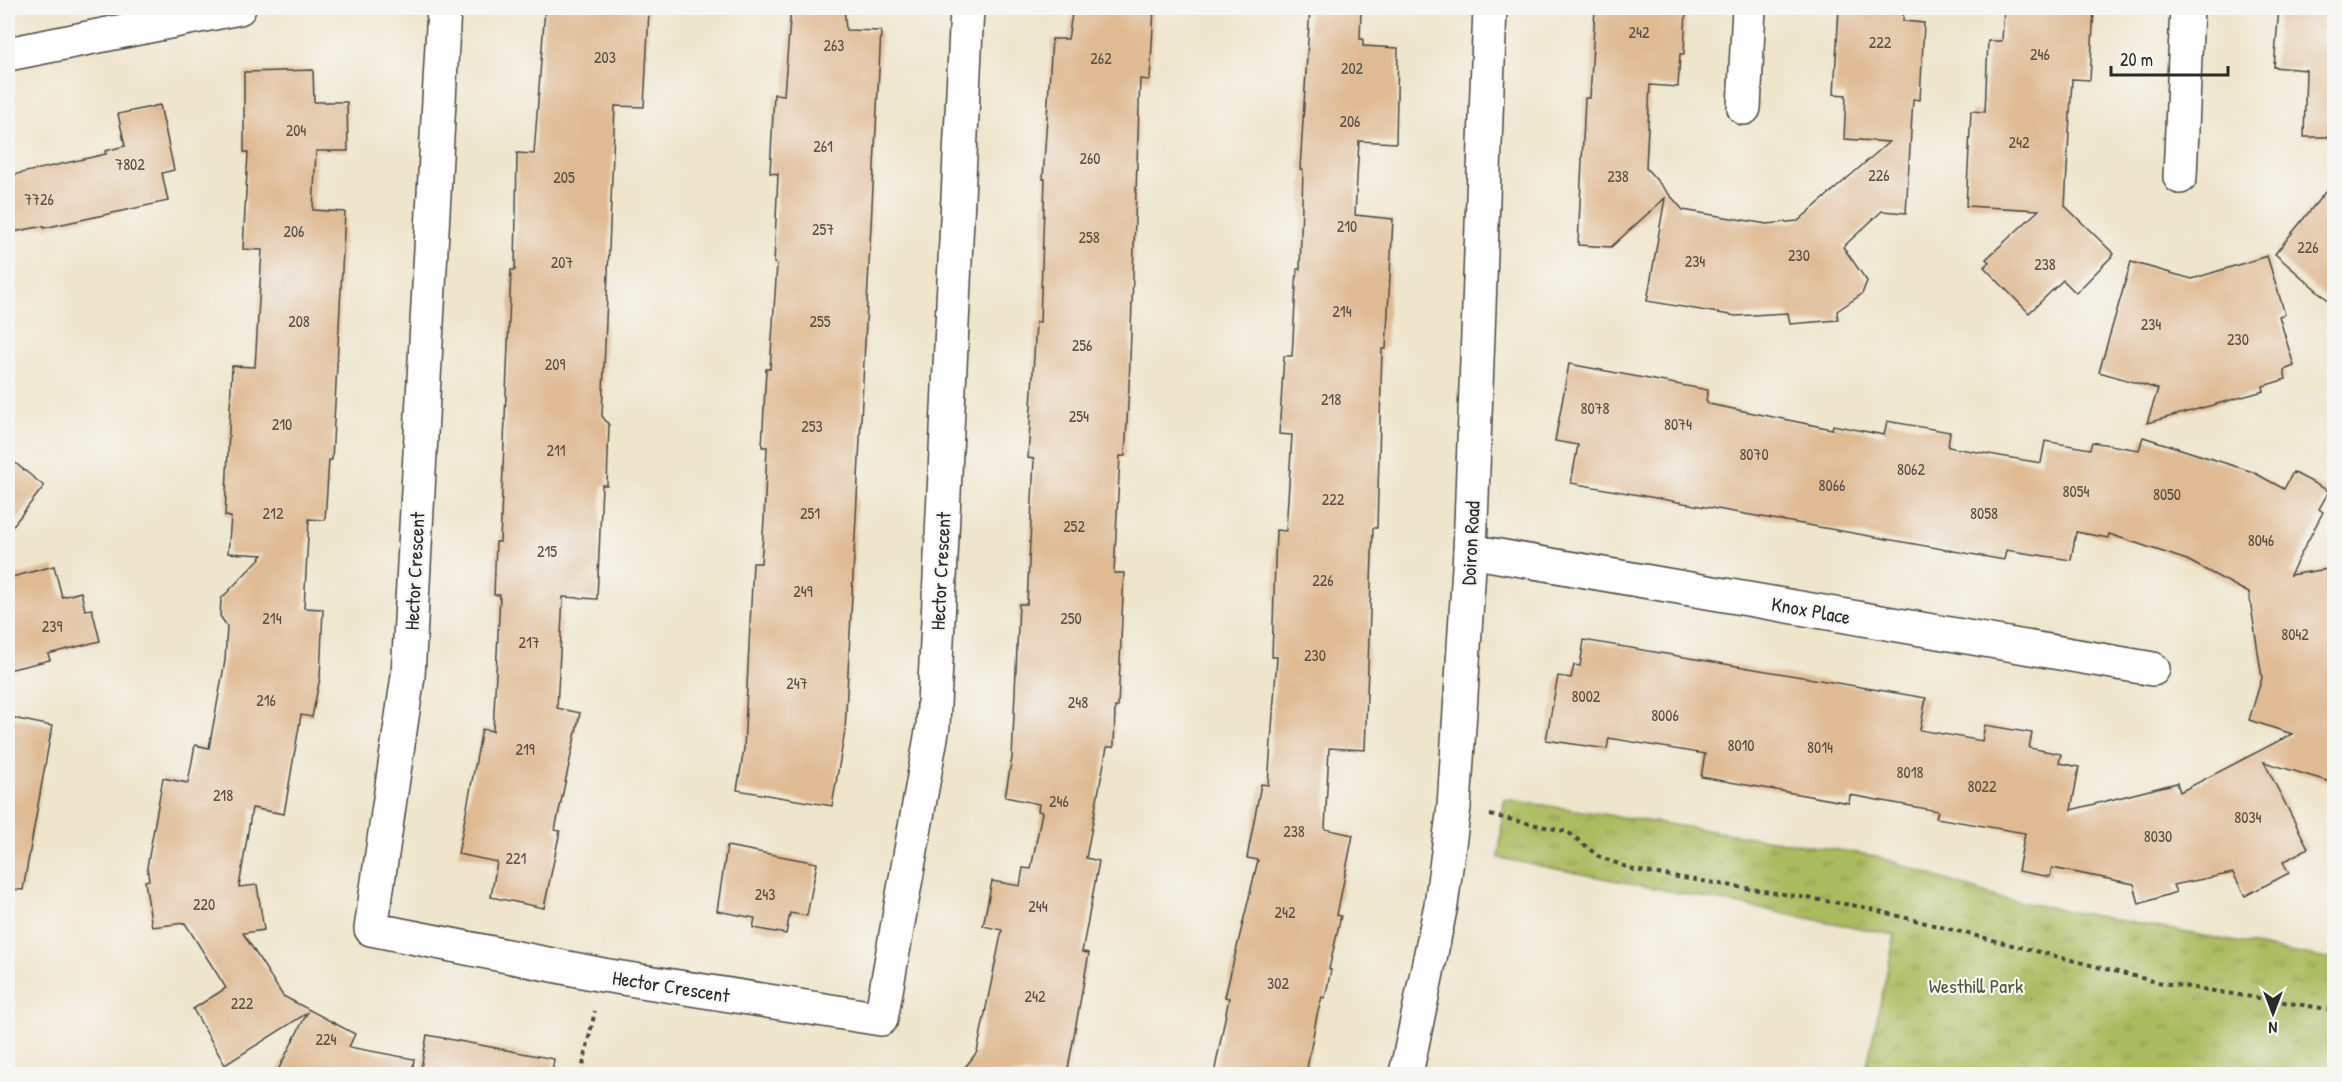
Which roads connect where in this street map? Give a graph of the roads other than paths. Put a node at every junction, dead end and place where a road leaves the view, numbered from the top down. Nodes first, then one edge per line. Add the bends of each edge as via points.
1 (239, 8) edge
2 (444, 8) edge
3 (967, 8) edge
4 (1490, 8) edge
5 (1749, 8) edge
6 (2187, 8) edge
7 (8, 54) edge
8 (1744, 108) dead end
9 (2180, 177) dead end
10 (1470, 551) junction
11 (2153, 669) dead end
12 (1406, 1074) edge

1 - 7 street
2 - 3 street, Hector Crescent via 408,676 371,929 603,975 881,1019 933,726
4 - 10 street, Doiron Road
5 - 8 street
6 - 9 street
10 - 11 street, Knox Place
10 - 12 street, Doiron Road via 1454,807 1441,905

